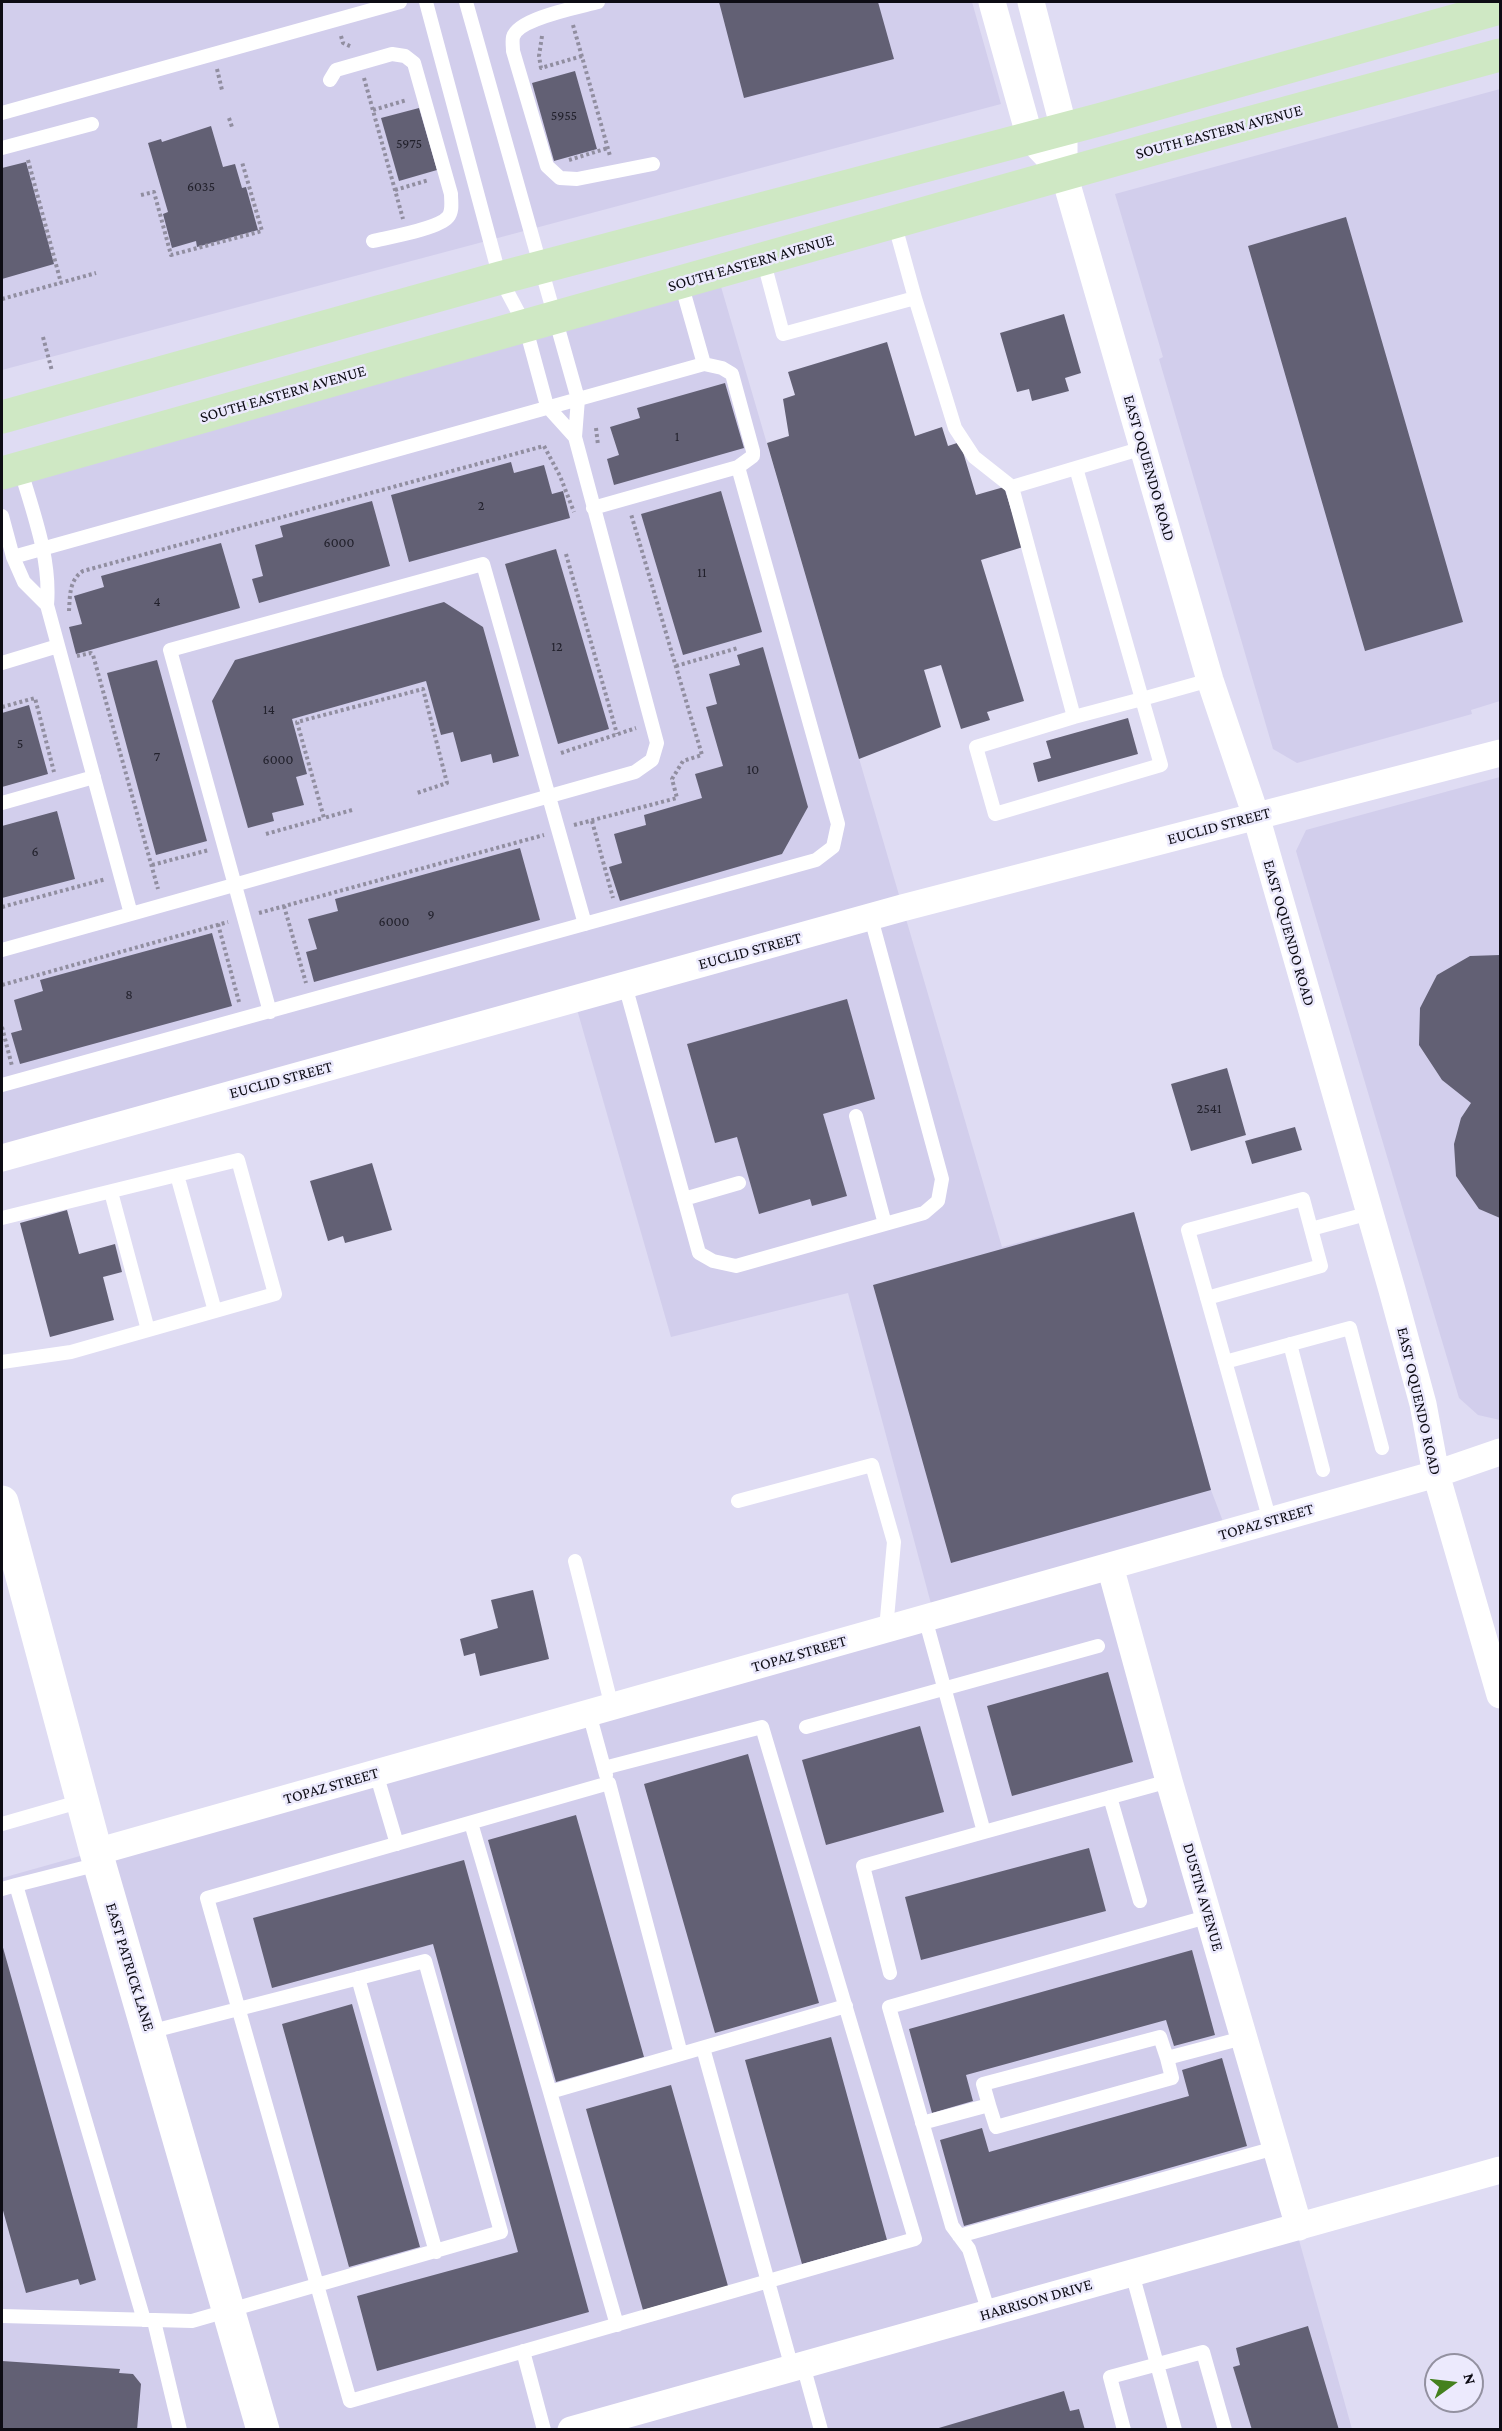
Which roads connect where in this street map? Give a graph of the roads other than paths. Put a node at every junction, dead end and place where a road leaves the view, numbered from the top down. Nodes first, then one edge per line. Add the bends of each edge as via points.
1 (400, 2) edge
2 (426, 2) edge
3 (466, 2) edge
4 (598, 2) edge
5 (992, 2) edge
6 (1031, 2) edge
7 (1500, 8) edge
8 (1500, 55) edge
9 (330, 80) dead end
10 (2, 113) edge
11 (92, 124) dead end
12 (1064, 129) junction
13 (1030, 138) junction
14 (2, 148) edge
15 (653, 164) dead end
16 (1064, 174) junction
17 (894, 222) junction
18 (373, 241) dead end
19 (763, 259) junction
20 (540, 268) junction
21 (500, 278) junction
22 (681, 283) junction
23 (915, 298) junction
24 (539, 322) junction
25 (704, 364) junction
26 (578, 399) junction
27 (548, 406) junction
28 (2, 417) edge
29 (575, 437) junction
30 (1143, 448) junction
31 (738, 467) junction
32 (1077, 468) junction
33 (11, 471) edge
34 (1012, 487) junction
35 (593, 508) junction
36 (2, 516) edge
37 (43, 549) junction
38 (13, 557) junction
39 (47, 605) junction
40 (58, 646) junction
41 (2, 663) edge
42 (1210, 680) junction
43 (1142, 699) junction
44 (1074, 717) junction
45 (1498, 758) edge
46 (94, 777) junction
47 (550, 796) junction
48 (2, 803) edge
49 (1256, 816) junction
50 (234, 885) junction
51 (131, 914) junction
52 (871, 918) junction
53 (585, 924) junction
54 (2, 950) edge
55 (625, 985) junction
56 (270, 1012) junction
57 (2, 1085) edge
58 (856, 1116) dead end
59 (2, 1158) edge
60 (177, 1175) junction
61 (739, 1183) dead end
62 (111, 1192) junction
63 (684, 1199) junction
64 (1370, 1213) junction
65 (2, 1218) edge
66 (885, 1224) junction
67 (1311, 1229) junction
68 (1207, 1298) junction
69 (215, 1311) junction
70 (148, 1330) junction
71 (1290, 1344) junction
72 (2, 1362) edge
73 (1225, 1362) junction
74 (1382, 1448) dead end
75 (1500, 1452) edge
76 (1323, 1470) dead end
77 (1436, 1474) junction
78 (738, 1501) dead end
79 (2, 1502) edge
80 (1270, 1521) junction
81 (575, 1561) dead end
82 (1110, 1566) junction
83 (926, 1618) junction
84 (886, 1629) junction
85 (1098, 1647) dead end
86 (945, 1689) junction
87 (1500, 1695) edge
88 (600, 1710) junction
89 (807, 1727) dead end
90 (604, 1768) junction
91 (376, 1773) junction
92 (1169, 1781) junction
93 (609, 1783) junction
94 (1110, 1797) junction
95 (82, 1801) junction
96 (471, 1822) junction
97 (2, 1824) edge
98 (984, 1832) junction
99 (397, 1844) junction
100 (97, 1858) junction
101 (16, 1885) junction
102 (2, 1889) edge
103 (1140, 1901) dead end
104 (1210, 1916) junction
105 (890, 1973) dead end
106 (358, 1978) junction
107 (846, 2006) junction
108 (239, 2009) junction
109 (149, 2032) junction
110 (1243, 2038) junction
111 (703, 2048) junction
112 (681, 2054) junction
113 (1167, 2058) junction
114 (550, 2092) junction
115 (989, 2105) junction
116 (922, 2123) junction
117 (1275, 2148) junction
118 (1500, 2170) edge
119 (1299, 2227) junction
120 (959, 2236) junction
121 (436, 2252) junction
122 (1132, 2273) junction
123 (767, 2282) junction
124 (317, 2286) junction
125 (229, 2311) junction
126 (989, 2313) junction
127 (2, 2316) edge
128 (149, 2320) junction
129 (617, 2325) junction
130 (523, 2351) junction
131 (1157, 2366) junction
132 (797, 2367) junction
133 (620, 2423) edge
134 (180, 2430) edge
135 (263, 2430) edge
136 (544, 2430) edge
137 (571, 2430) edge
138 (821, 2430) edge
139 (1124, 2430) edge
140 (1175, 2430) edge
141 (1225, 2430) edge

1 - 10 lane
2 - 21 lane
3 - 20 lane
4 - 15 lane via 532,21 513,36 513,51 547,166 560,178 577,179
5 - 13 street, EAST OQUENDO ROAD
6 - 12 street, EAST OQUENDO ROAD
7 - 12 main road
8 - 16 main road, SOUTH EASTERN AVENUE
9 - 18 lane via 336,70 392,54 405,56 414,63 451,194 452,211 446,219
11 - 14 lane
12 - 13 main road
12 - 16 street, EAST OQUENDO ROAD
13 - 16 street, EAST OQUENDO ROAD
13 - 20 main road
16 - 17 main road, SOUTH EASTERN AVENUE
16 - 30 street, EAST OQUENDO ROAD
17 - 19 main road, SOUTH EASTERN AVENUE
17 - 23 lane
19 - 22 main road, SOUTH EASTERN AVENUE
19 - 23 lane via 783,334
20 - 21 main road
20 - 24 lane
21 - 24 lane
21 - 28 main road
22 - 24 main road, SOUTH EASTERN AVENUE
22 - 25 lane
23 - 34 lane via 955,428 974,457
24 - 26 lane
24 - 27 lane
24 - 33 main road, SOUTH EASTERN AVENUE
25 - 26 lane
25 - 31 lane via 732,374 753,451 753,456
26 - 27 lane
26 - 29 lane
27 - 29 lane
27 - 37 lane
29 - 35 lane
30 - 32 lane
30 - 42 street, EAST OQUENDO ROAD
31 - 35 lane
31 - 53 lane via 838,824 833,847 816,860
32 - 34 lane
32 - 43 lane
33 - 37 lane
34 - 44 lane
35 - 47 lane via 657,743 652,760 634,772
36 - 38 lane
37 - 38 lane
37 - 39 lane via 49,583
38 - 39 lane via 24,582
39 - 40 lane
40 - 41 lane
40 - 46 lane
42 - 43 lane
42 - 49 street, EAST OQUENDO ROAD
43 - 44 lane
43 - 44 lane via 1161,765 995,814 976,747
45 - 49 street, EUCLID STREET
46 - 48 lane
46 - 51 lane
47 - 50 lane
47 - 50 lane via 483,564 170,650
47 - 53 lane
49 - 52 street, EUCLID STREET
49 - 64 street, EAST OQUENDO ROAD
50 - 51 lane
50 - 56 lane
51 - 54 lane
52 - 55 street, EUCLID STREET
52 - 66 lane via 942,1179 938,1201 924,1213
53 - 56 lane
55 - 59 street, EUCLID STREET
55 - 63 lane
56 - 57 lane
58 - 66 lane
60 - 62 lane
60 - 69 lane
60 - 69 lane via 238,1160 275,1294
61 - 63 lane
62 - 65 lane
62 - 70 lane
63 - 66 lane via 699,1253 713,1262 736,1266
64 - 67 lane
64 - 77 street, EAST OQUENDO ROAD via 1423,1404
67 - 68 lane via 1321,1266
67 - 68 lane via 1303,1198 1188,1230
68 - 73 lane
69 - 70 lane
70 - 72 lane via 71,1352
71 - 73 lane
71 - 74 lane via 1350,1328
71 - 76 lane
73 - 80 lane
75 - 77 street, TOPAZ STREET
77 - 80 street, TOPAZ STREET
77 - 87 street, EAST OQUENDO ROAD
78 - 84 lane via 872,1466 894,1542
79 - 95 main road, EAST PATRICK LANE
80 - 82 street, TOPAZ STREET
81 - 88 lane
82 - 83 street, TOPAZ STREET
82 - 92 street, DUSTIN AVENUE
83 - 84 street, TOPAZ STREET
83 - 86 lane
84 - 88 street, TOPAZ STREET
85 - 86 lane
86 - 89 lane
86 - 98 lane
88 - 90 lane
88 - 91 street, TOPAZ STREET
90 - 93 lane
90 - 107 lane via 762,1727
91 - 99 lane
91 - 100 street, TOPAZ STREET
92 - 94 lane
92 - 104 street, DUSTIN AVENUE
93 - 96 lane
93 - 112 lane
94 - 98 lane
94 - 103 lane
95 - 97 lane
95 - 100 main road, EAST PATRICK LANE
96 - 99 lane
96 - 114 lane
98 - 105 lane via 863,1866
99 - 108 lane via 207,1898
100 - 101 lane
100 - 109 main road, EAST PATRICK LANE
101 - 102 lane
101 - 128 lane
104 - 110 street, DUSTIN AVENUE
104 - 116 lane via 889,2007
106 - 108 lane
106 - 121 lane
106 - 121 lane via 425,1961 432,1983 501,2232
107 - 111 lane
107 - 123 lane via 915,2239
108 - 109 lane
108 - 124 lane
109 - 125 main road, EAST PATRICK LANE
110 - 113 lane
110 - 117 street, DUSTIN AVENUE
111 - 112 lane
111 - 123 lane
112 - 114 lane
113 - 115 lane via 1172,2078 996,2127
113 - 115 lane via 1160,2037 983,2084
114 - 129 lane
115 - 116 lane
116 - 120 lane via 952,2226
117 - 119 street, DUSTIN AVENUE
117 - 120 lane
118 - 119 street, HARRISON DRIVE
119 - 122 street, HARRISON DRIVE
120 - 126 lane via 969,2249
121 - 124 lane
122 - 126 street, HARRISON DRIVE
122 - 131 lane
123 - 129 lane
123 - 132 lane
124 - 125 lane
124 - 130 lane via 350,2401
125 - 128 lane via 192,2322
125 - 135 main road, EAST PATRICK LANE
126 - 132 street, HARRISON DRIVE
127 - 128 lane
128 - 134 lane
129 - 130 lane
130 - 136 lane
131 - 139 lane via 1110,2378
131 - 140 lane
131 - 141 lane via 1203,2352
132 - 133 street, HARRISON DRIVE
132 - 138 lane
133 - 137 street, HARRISON DRIVE

